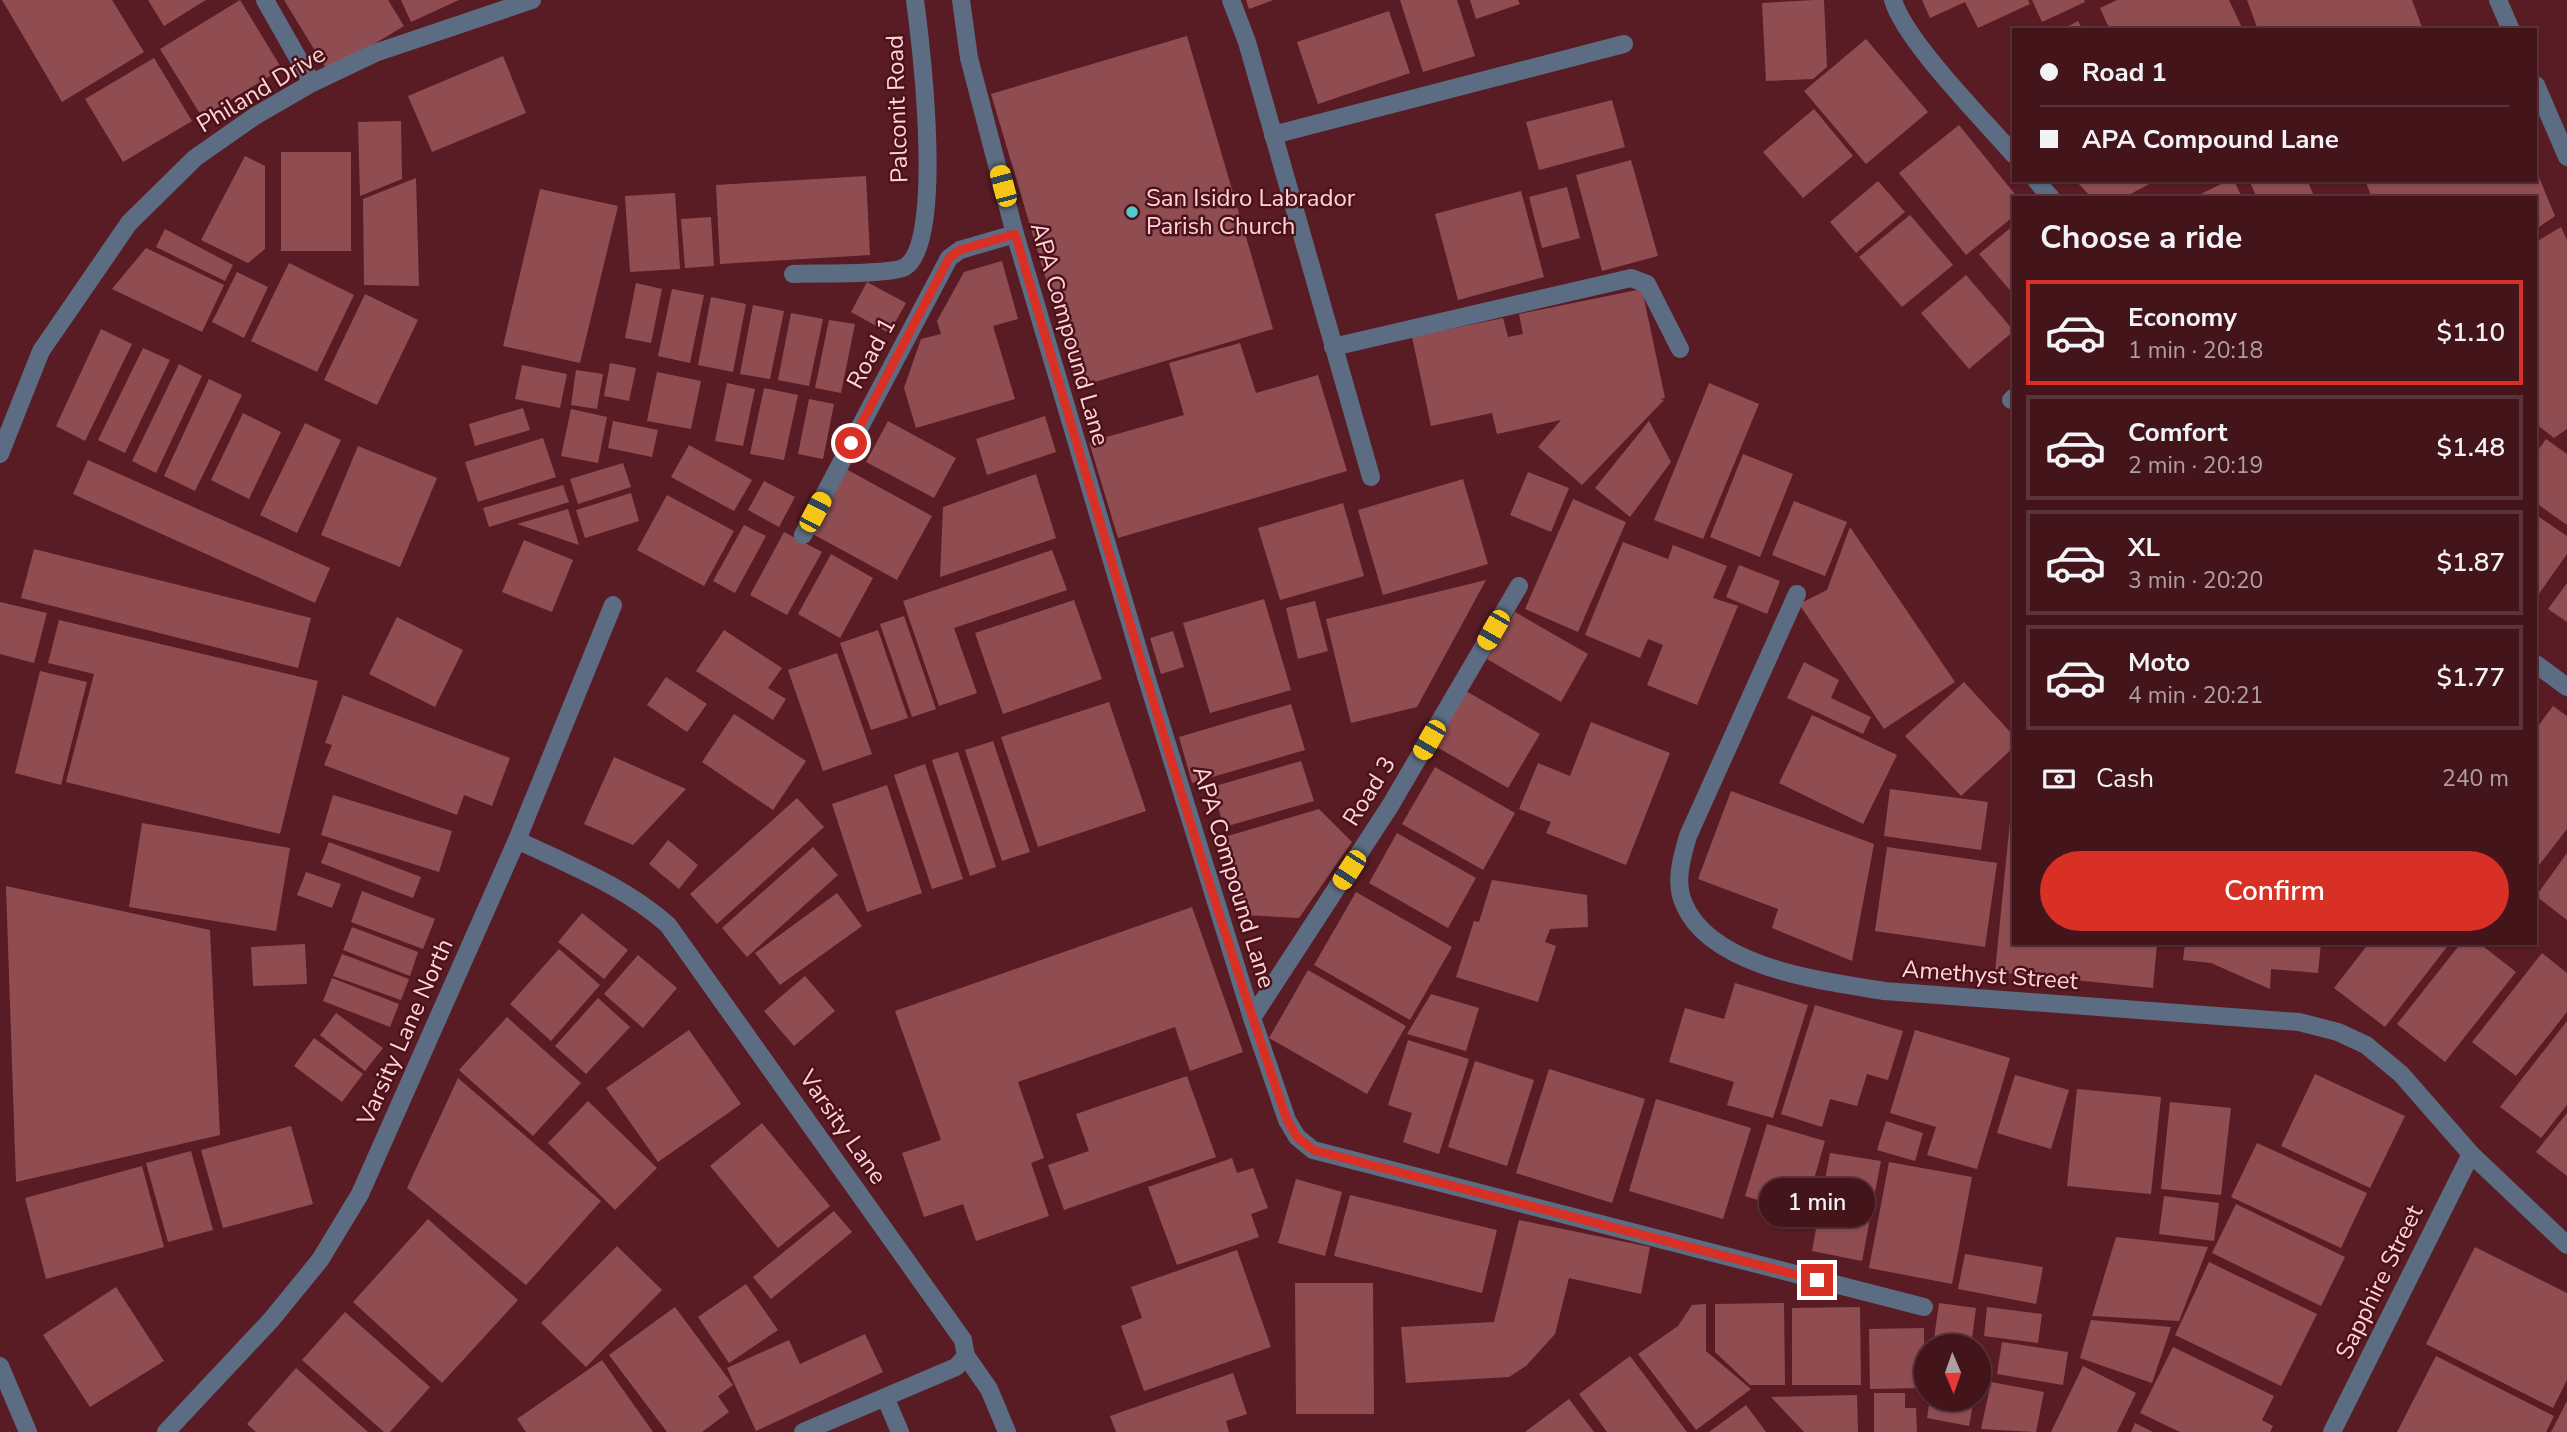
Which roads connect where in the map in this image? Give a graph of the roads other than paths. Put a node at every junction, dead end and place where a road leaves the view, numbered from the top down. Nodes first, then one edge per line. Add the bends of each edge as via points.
1 (265, 0) edge
2 (532, 0) edge
3 (915, 0) edge
4 (961, 0) edge
5 (1231, 0) edge
6 (1893, 0) edge
7 (2498, 0) edge
8 (2510, 28) edge
9 (1624, 44) dead end
10 (312, 83) junction
11 (2537, 87) edge
12 (1273, 135) junction
13 (2012, 153) edge
14 (2567, 157) edge
15 (2038, 182) edge
16 (2050, 196) edge
17 (1015, 234) junction
18 (793, 274) dead end
19 (1333, 347) junction
20 (1680, 349) dead end
21 (0, 454) edge
22 (1371, 477) dead end
23 (803, 535) dead end
24 (1519, 586) dead end
25 (1797, 594) dead end
26 (613, 605) dead end
27 (2537, 665) edge
28 (2567, 687) edge
29 (517, 840) junction
30 (1252, 1018) junction
31 (2471, 1154) junction
32 (2567, 1245) edge
33 (1924, 1307) dead end
34 (965, 1356) junction
35 (0, 1366) edge
36 (885, 1398) junction
37 (28, 1432) edge
38 (166, 1432) edge
39 (803, 1432) edge
40 (900, 1432) edge
41 (1007, 1432) edge
42 (2332, 1432) edge

1 - 10 street
2 - 10 street, Philand Drive via 375,52
3 - 18 street, Palconit Road via 925,69 928,151 922,237 913,260 897,270
4 - 17 street, APA Compound Lane via 969,58
5 - 12 street
6 - 13 street via 1919,45
7 - 8 street
9 - 12 street
10 - 21 street, Philand Drive via 195,158 129,223 41,351
11 - 14 street
12 - 19 street
15 - 16 street
17 - 23 street, Road 1 via 960,250 949,258
17 - 30 street, APA Compound Lane
19 - 20 street via 1631,278 1647,284
19 - 22 street
24 - 30 street, Road 3 via 1390,806
25 - 31 street, Amethyst Street via 1688,836 1679,867 1683,903 1700,931 1747,960 1884,991 2300,1022 2338,1032 2366,1045 2401,1074
26 - 29 street, Varsity Lane North
27 - 28 street
29 - 34 street, Varsity Lane via 618,888 668,925 963,1340
29 - 38 street, Varsity Lane North via 360,1194 320,1260 271,1320
30 - 33 street, APA Compound Lane via 1287,1120 1297,1137 1313,1150
31 - 32 street, Amethyst Street
31 - 42 street, Sapphire Street
34 - 36 street via 956,1367
34 - 41 street, Varsity Lane via 989,1389
35 - 37 street
36 - 39 street
36 - 40 street

